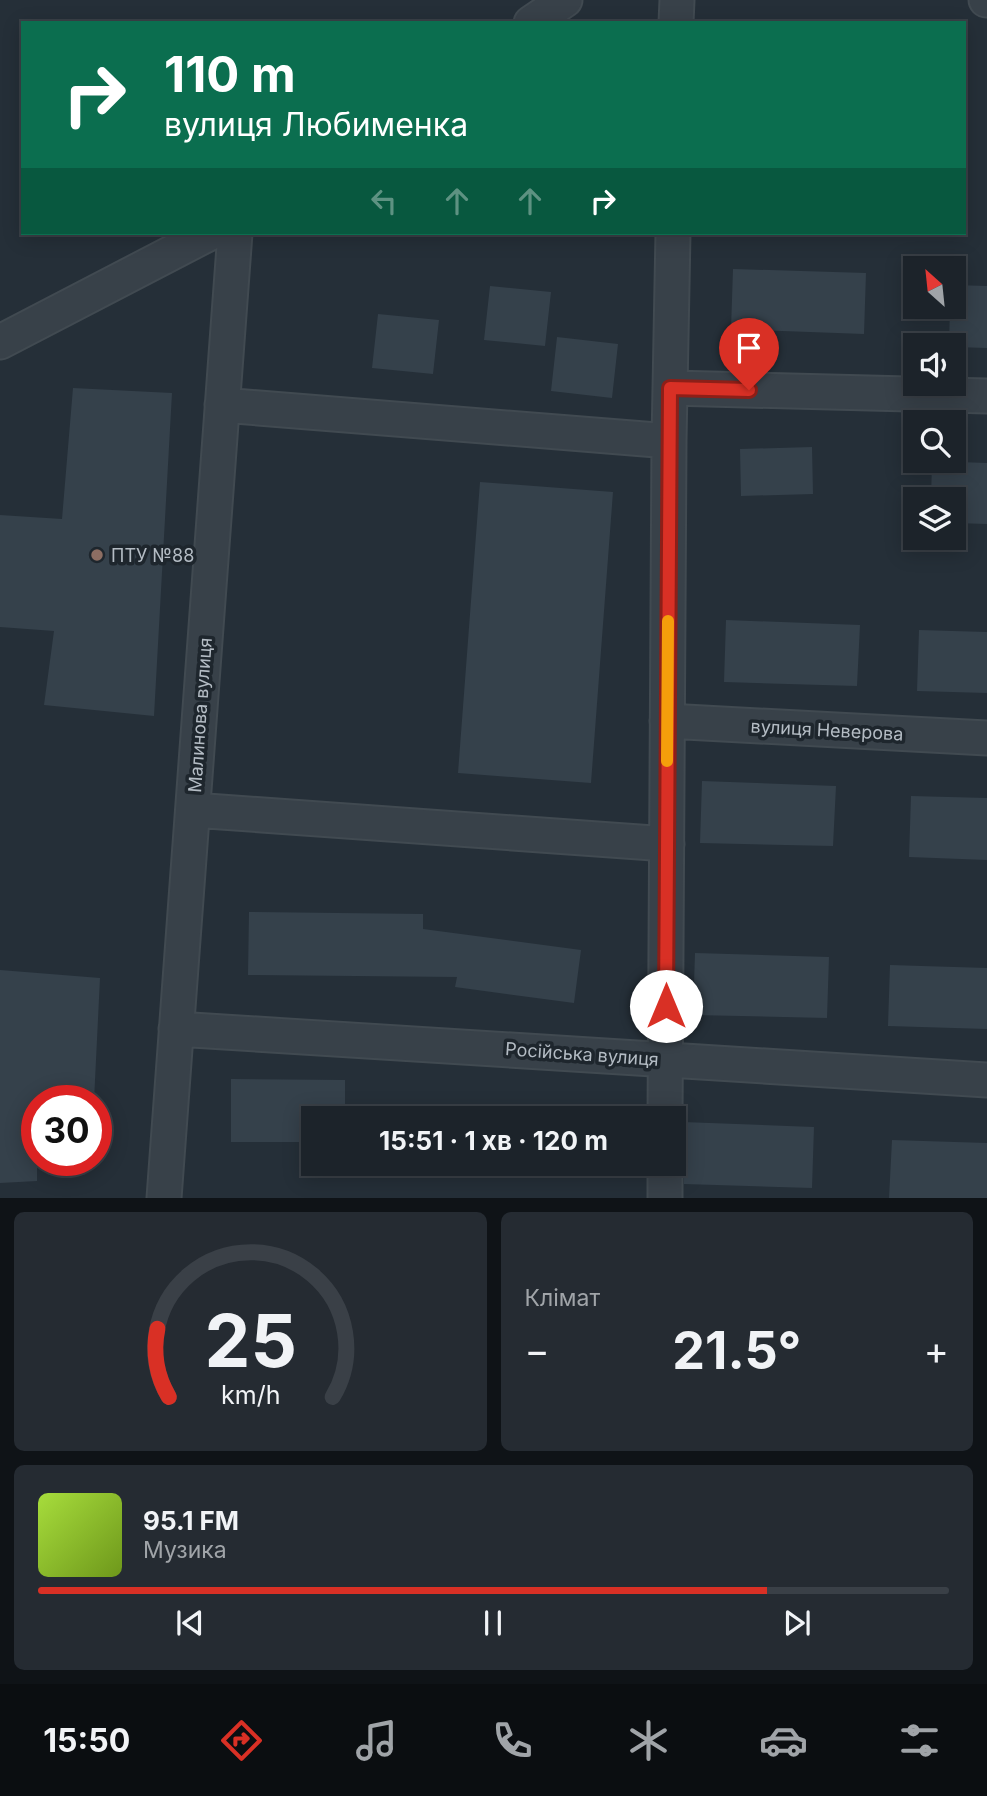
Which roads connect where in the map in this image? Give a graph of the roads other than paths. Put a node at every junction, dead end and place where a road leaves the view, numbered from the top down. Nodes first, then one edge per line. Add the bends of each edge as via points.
1 (565, 0) edge
2 (677, 0) edge
3 (534, 21) edge
4 (676, 21) edge
5 (206, 235) edge
6 (235, 235) edge
7 (673, 235) edge
8 (0, 342) edge
9 (670, 388) junction
10 (987, 396) edge
11 (222, 405) junction
12 (669, 441) junction
13 (667, 721) junction
14 (987, 738) edge
15 (192, 810) junction
16 (667, 844) junction
17 (176, 1029) junction
18 (666, 1059) junction
19 (987, 1080) edge
20 (665, 1106) edge
21 (665, 1176) edge
22 (164, 1198) edge
23 (665, 1198) edge

1 - 3 street
2 - 4 street
5 - 8 street
6 - 11 street, Малинова вулиця
7 - 9 street
9 - 10 street
9 - 12 street
11 - 12 street
11 - 15 street, Малинова вулиця
12 - 13 street
13 - 14 street, вулиця Неверова
13 - 16 street
15 - 16 street
15 - 17 street, Малинова вулиця
16 - 18 street
17 - 18 street, Російська вулиця
17 - 22 street, Малинова вулиця
18 - 19 street, Російська вулиця
18 - 20 street
21 - 23 street

